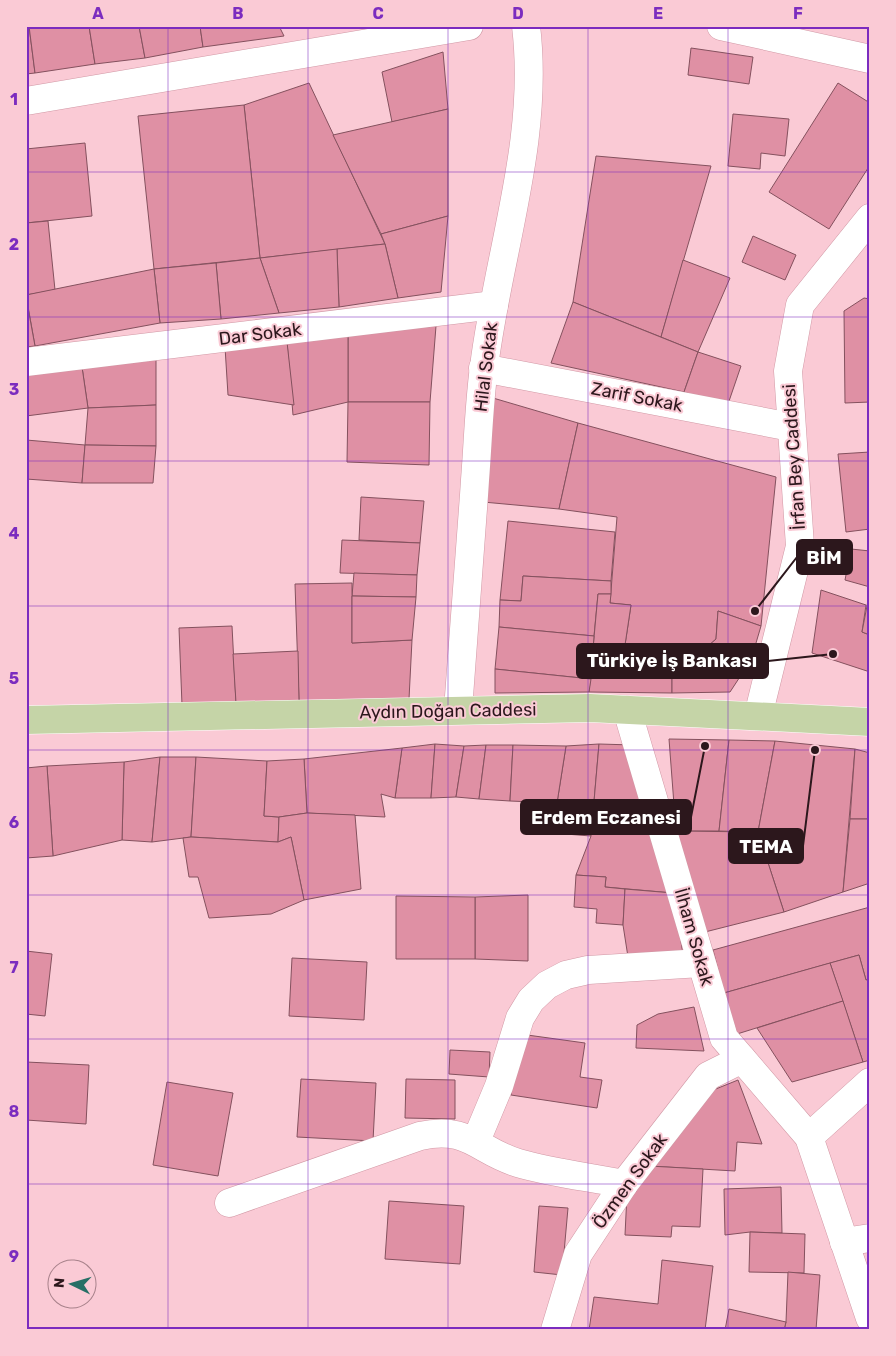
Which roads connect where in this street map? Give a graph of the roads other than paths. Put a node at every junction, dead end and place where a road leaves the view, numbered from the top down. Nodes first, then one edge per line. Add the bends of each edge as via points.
1 (469, 26) edge
2 (526, 26) edge
3 (721, 26) edge
4 (870, 59) edge
5 (26, 100) edge
6 (870, 218) edge
7 (494, 305) junction
8 (26, 362) edge
9 (484, 368) junction
10 (792, 427) junction
11 (458, 710) junction
12 (628, 710) junction
13 (758, 716) junction
14 (26, 720) edge
15 (870, 722) edge
16 (701, 963) junction
17 (742, 1059) junction
18 (870, 1082) edge
19 (809, 1137) junction
20 (476, 1141) junction
21 (624, 1184) junction
22 (229, 1202) dead end
23 (857, 1240) edge
24 (870, 1318) edge
25 (555, 1330) edge

1 - 5 street
2 - 7 street, Hilal Sokak via 530,54 528,110 522,162
3 - 4 street
6 - 10 street, İrfan Bey Caddesi via 800,305 788,371
7 - 8 street, Dar Sokak
7 - 9 street, Hilal Sokak
9 - 10 street, Zarif Sokak
9 - 11 street, Hilal Sokak
10 - 13 street, İrfan Bey Caddesi via 800,546
11 - 12 main road, Aydın Doğan Caddesi
11 - 14 main road, Aydın Doğan Caddesi
12 - 13 main road, Aydın Doğan Caddesi
12 - 16 street, İlham Sokak
13 - 15 main road, Aydın Doğan Caddesi
16 - 17 street, İlham Sokak via 724,1038
16 - 20 street via 588,970 566,975 547,985 531,1000 520,1018 499,1086
17 - 19 street, İlham Sokak
17 - 21 street, Özmen Sokak via 708,1076
18 - 19 street
19 - 23 street
20 - 21 street via 515,1162
20 - 22 street via 445,1132 420,1136
21 - 25 street, Özmen Sokak via 578,1254
23 - 24 street

